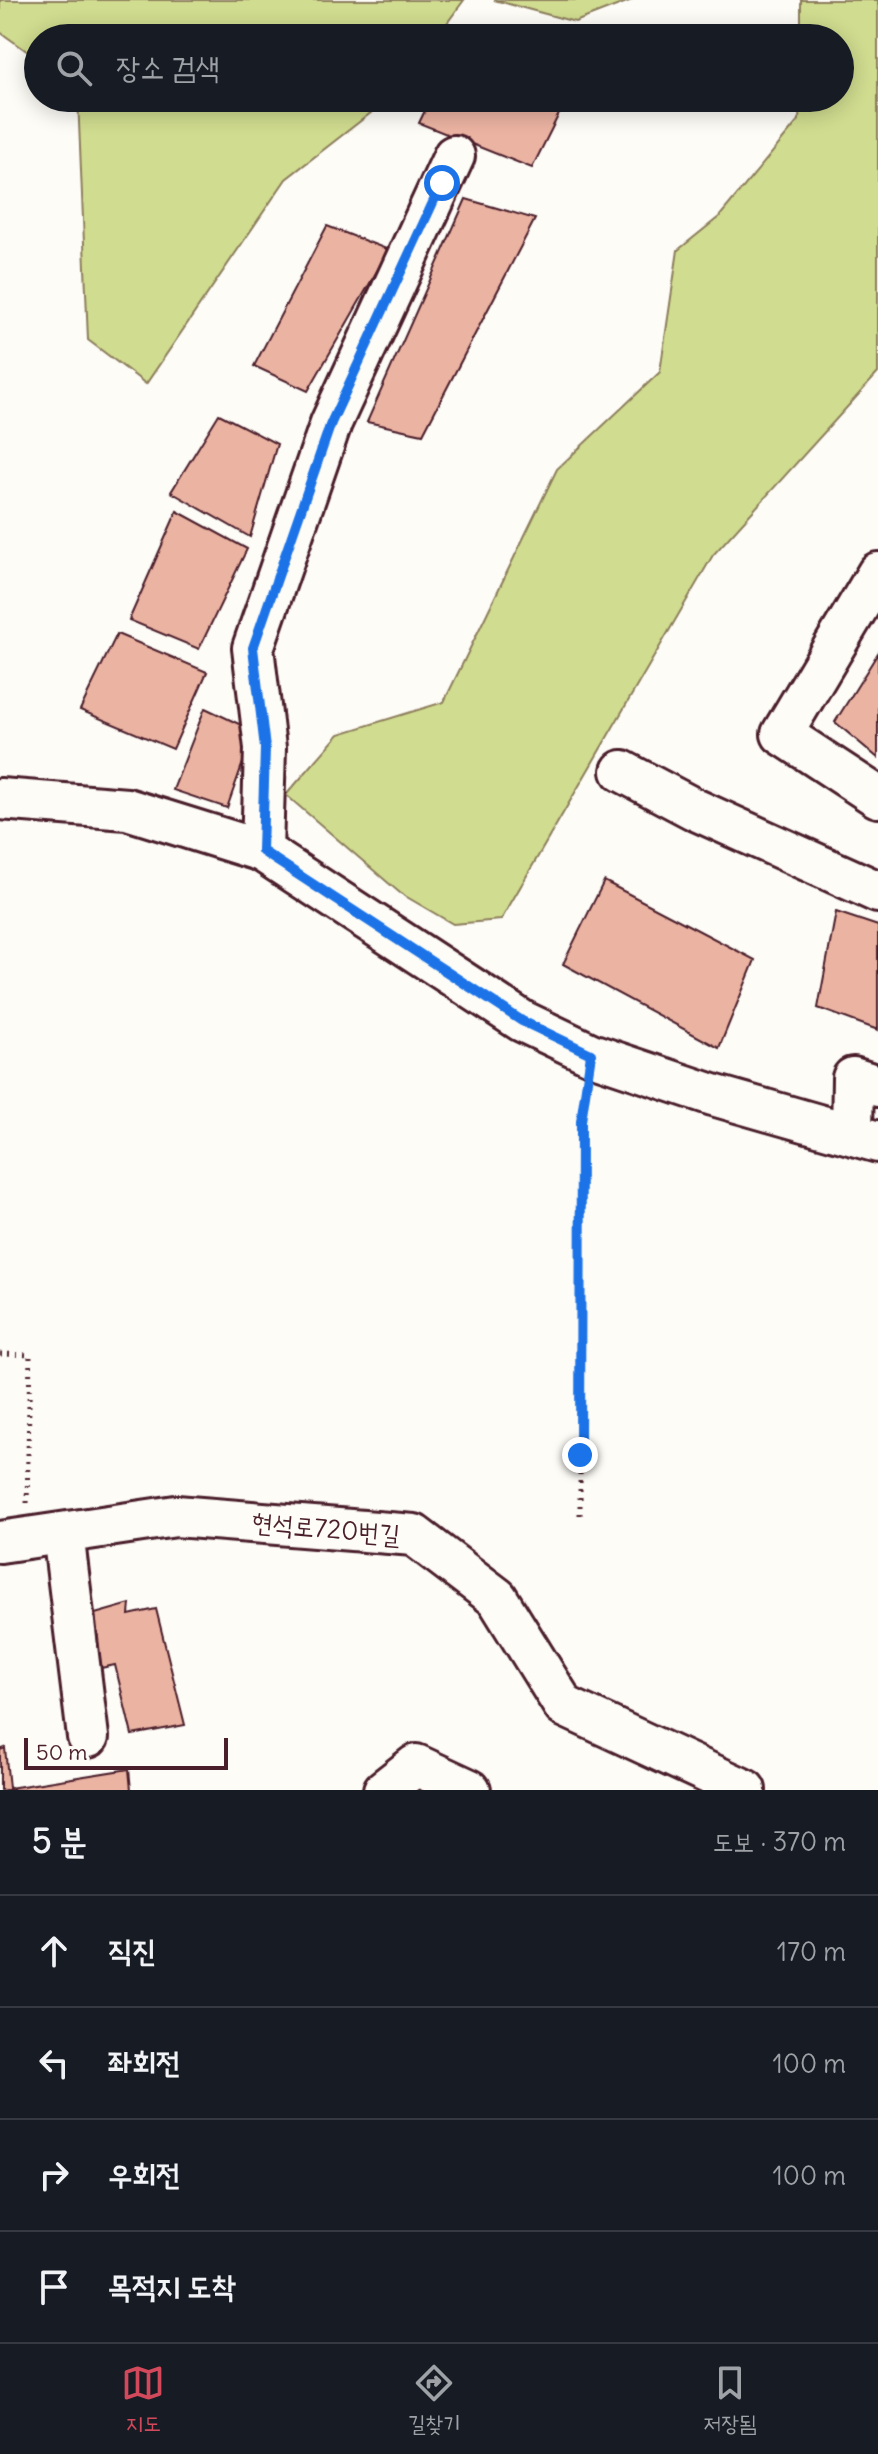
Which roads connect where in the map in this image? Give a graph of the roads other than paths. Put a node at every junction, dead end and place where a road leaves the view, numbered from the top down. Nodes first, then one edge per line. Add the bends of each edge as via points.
1 (454, 156) dead end
2 (878, 573) edge
3 (622, 771) dead end
4 (878, 797) edge
5 (0, 799) edge
6 (262, 851) junction
7 (878, 892) edge
8 (878, 1086) edge
9 (865, 1137) edge
10 (30, 1537) edge
11 (88, 1737) dead end
12 (384, 1790) edge
13 (470, 1790) edge
14 (744, 1790) edge

1 - 6 street via 331,423 253,648 265,748
2 - 4 street via 782,734
3 - 7 street
5 - 6 street via 127,809
6 - 9 street via 522,1021 591,1054
8 - 9 street via 853,1078
10 - 11 street
10 - 14 street, 현석로720번길 via 176,1516 414,1535 497,1598 564,1706
12 - 13 street via 416,1765

